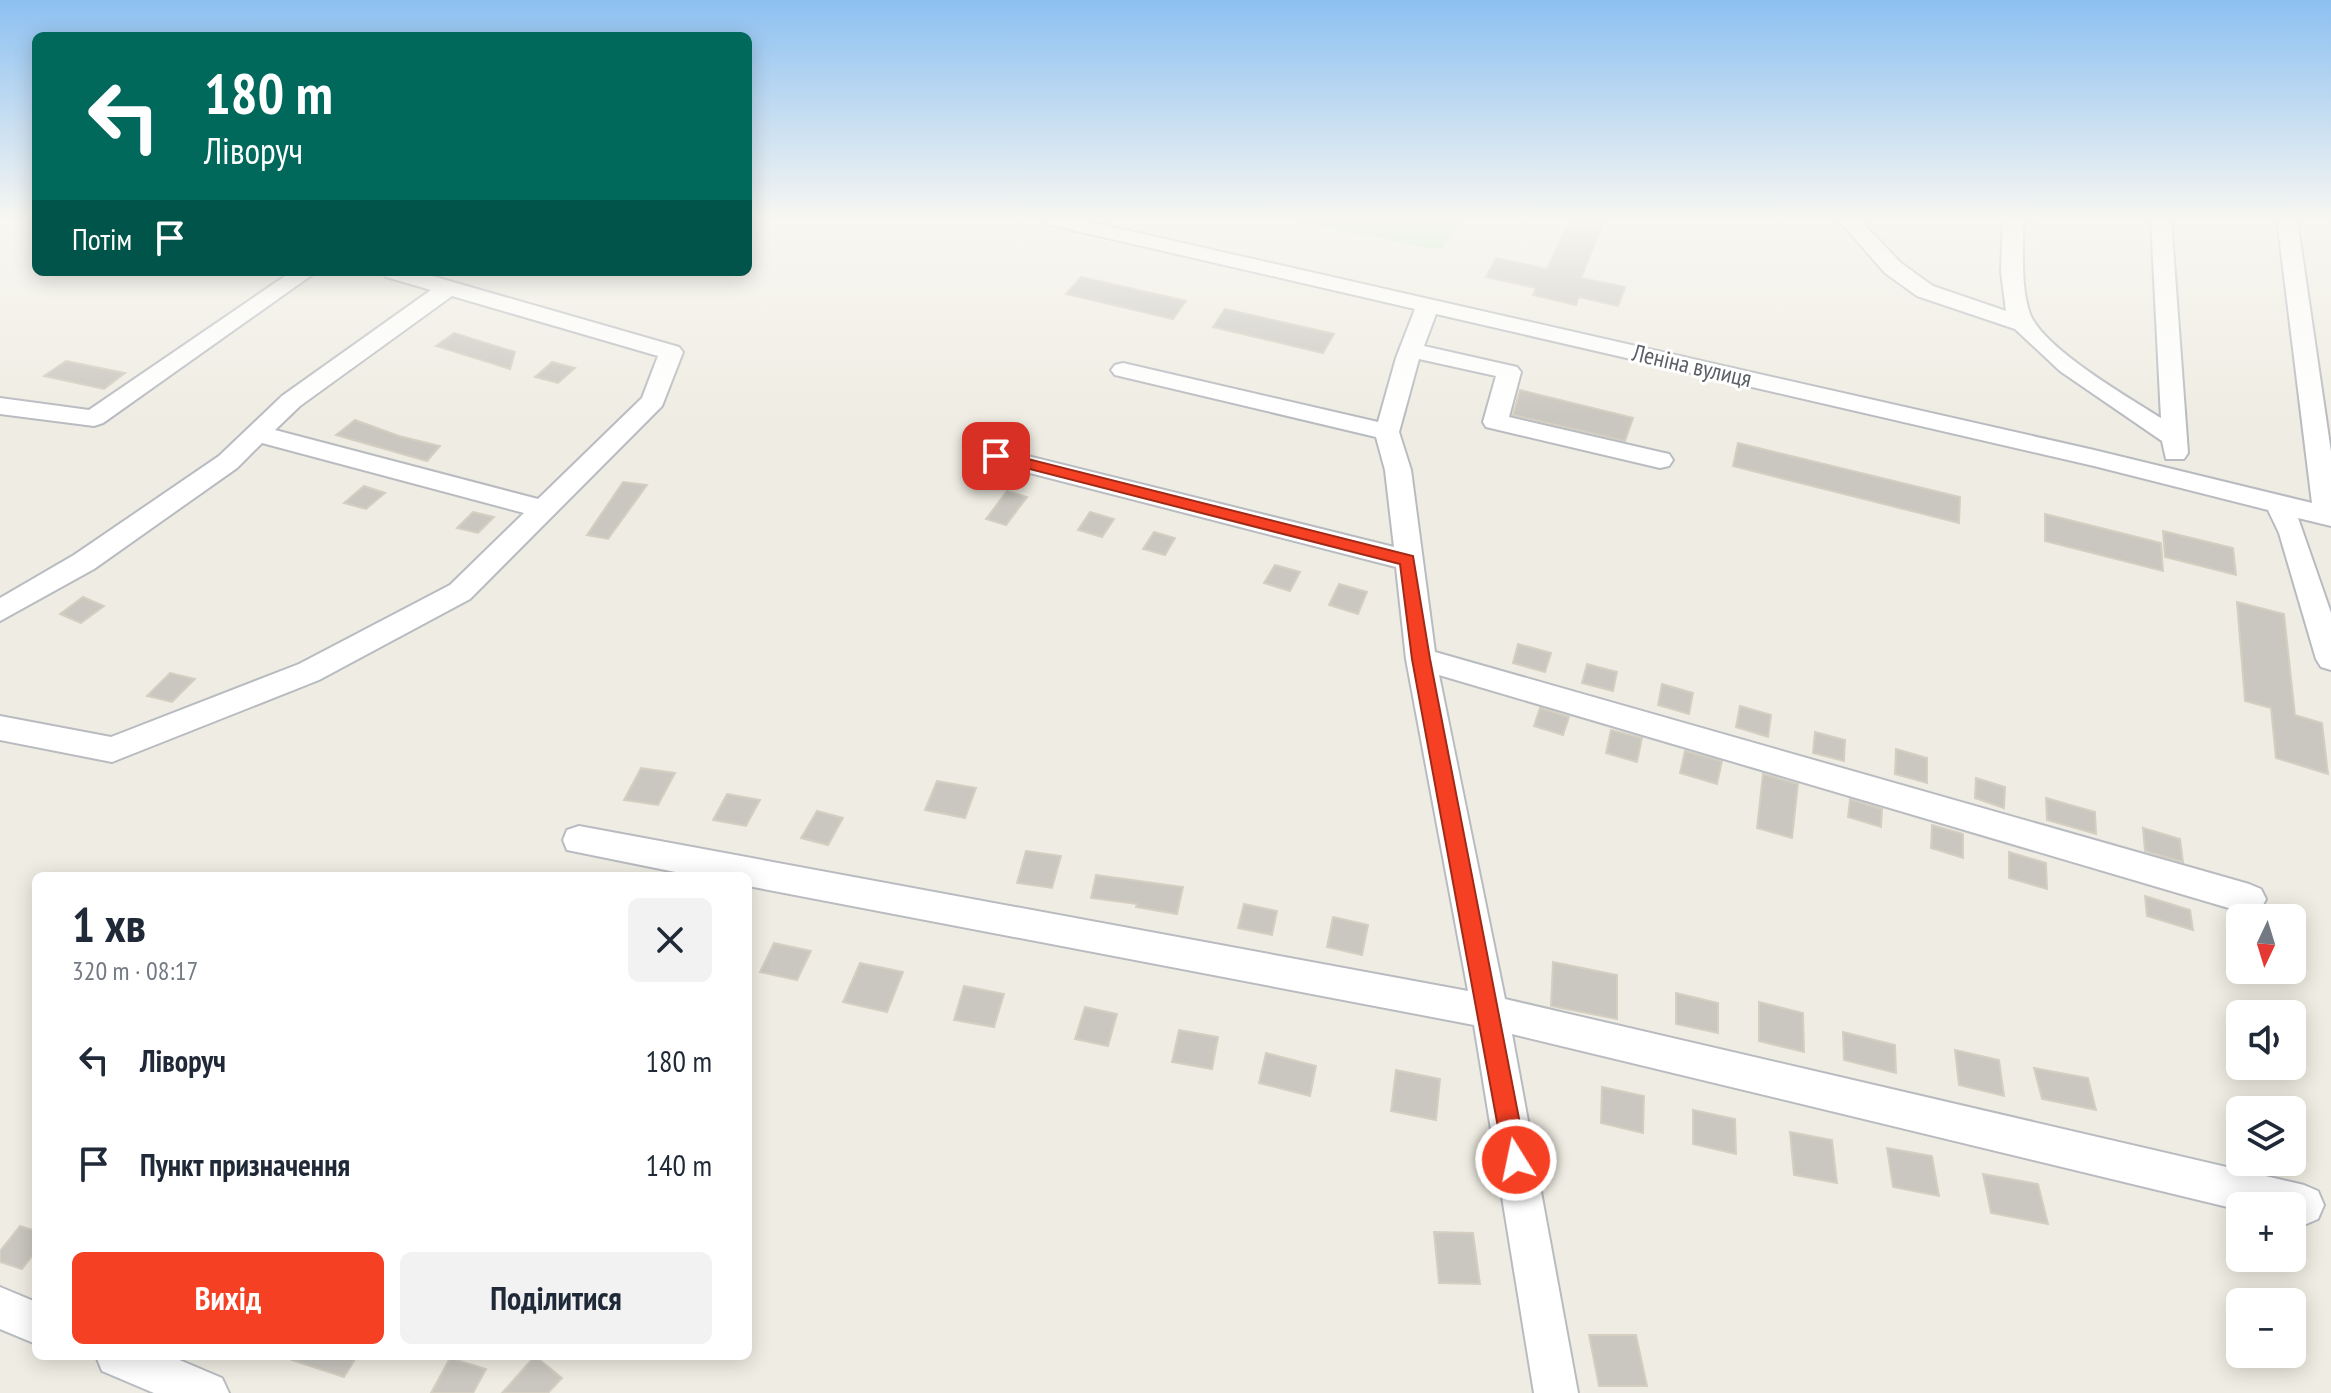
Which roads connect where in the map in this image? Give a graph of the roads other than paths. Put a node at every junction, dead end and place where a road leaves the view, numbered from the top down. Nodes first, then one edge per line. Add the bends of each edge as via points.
1 (288, 284) edge
2 (435, 284) edge
3 (1334, 284) edge
4 (1915, 284) edge
5 (2013, 284) edge
6 (2165, 284) edge
7 (2296, 284) edge
8 (448, 288) junction
9 (1428, 306) junction
10 (2022, 324) junction
11 (1411, 350) junction
12 (1123, 370) dead end
13 (0, 406) edge
14 (1387, 432) junction
15 (259, 434) junction
16 (2174, 438) junction
17 (996, 456) dead end
18 (1660, 460) dead end
19 (2177, 478) junction
20 (2278, 503) junction
21 (543, 509) junction
22 (2329, 516) edge
23 (1407, 560) junction
24 (0, 611) edge
25 (1421, 659) junction
26 (2331, 659) edge
27 (0, 728) edge
28 (579, 840) dead end
29 (749, 872) edge
30 (752, 873) edge
31 (2249, 899) dead end
32 (1490, 1014) junction
33 (2249, 1192) edge
34 (0, 1308) edge
35 (32, 1321) edge
36 (127, 1360) edge
37 (207, 1393) edge
38 (1556, 1393) edge

1 - 13 street via 94,418
2 - 8 street
3 - 9 street, Леніна вулиця
4 - 10 street
5 - 10 street
6 - 16 street
7 - 22 street
8 - 15 street via 291,401
8 - 21 street via 671,352 653,401
9 - 11 street
9 - 19 street, Леніна вулиця
10 - 16 street via 2044,347
11 - 14 street
11 - 18 street via 1509,372 1495,422
12 - 14 street
14 - 23 street via 1398,470
15 - 21 street
15 - 24 street via 228,462 84,562
16 - 19 street
17 - 23 street
19 - 20 street, Леніна вулиця
20 - 22 street, Леніна вулиця
20 - 26 street
21 - 27 street via 460,592 309,672 112,750
23 - 25 street
25 - 31 street
25 - 32 street
28 - 29 street
30 - 32 street
32 - 33 street
32 - 38 street
34 - 35 street
36 - 37 street

